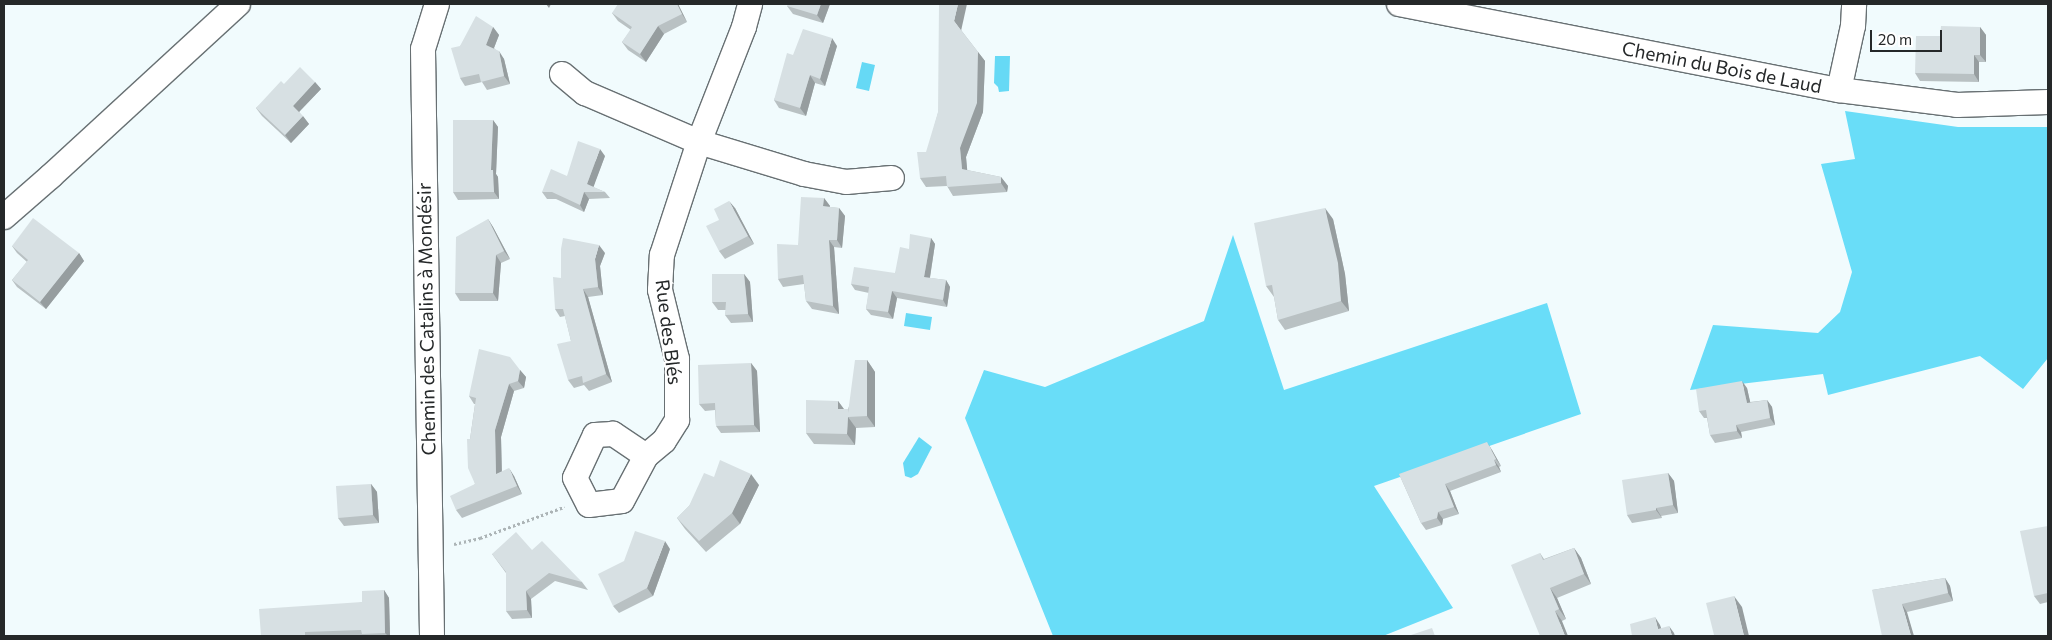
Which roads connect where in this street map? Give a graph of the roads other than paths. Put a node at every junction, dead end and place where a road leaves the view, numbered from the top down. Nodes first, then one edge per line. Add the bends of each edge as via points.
1 (238, 4) edge
2 (437, 4) edge
3 (750, 4) edge
4 (1399, 4) edge
5 (1854, 4) edge
6 (562, 74) dead end
7 (1839, 90) junction
8 (2048, 102) edge
9 (700, 142) junction
10 (892, 178) dead end
11 (4, 217) edge
12 (646, 456) junction
13 (432, 636) edge

1 - 11 street
2 - 13 street, Chemin des Catalins à Mondésir via 423,49
3 - 9 street, Rue des Blés
4 - 7 street, Chemin du Bois de Laud
5 - 7 street via 1853,26
6 - 9 street via 584,92
7 - 8 street, Chemin du Bois de Laud via 1958,105
9 - 10 street via 804,174 846,182
9 - 12 street, Rue des Blés via 662,255 660,290 677,359 677,420 664,441
12 - 12 street, Rue des Blés via 622,501 589,505 575,478 595,435 613,434

